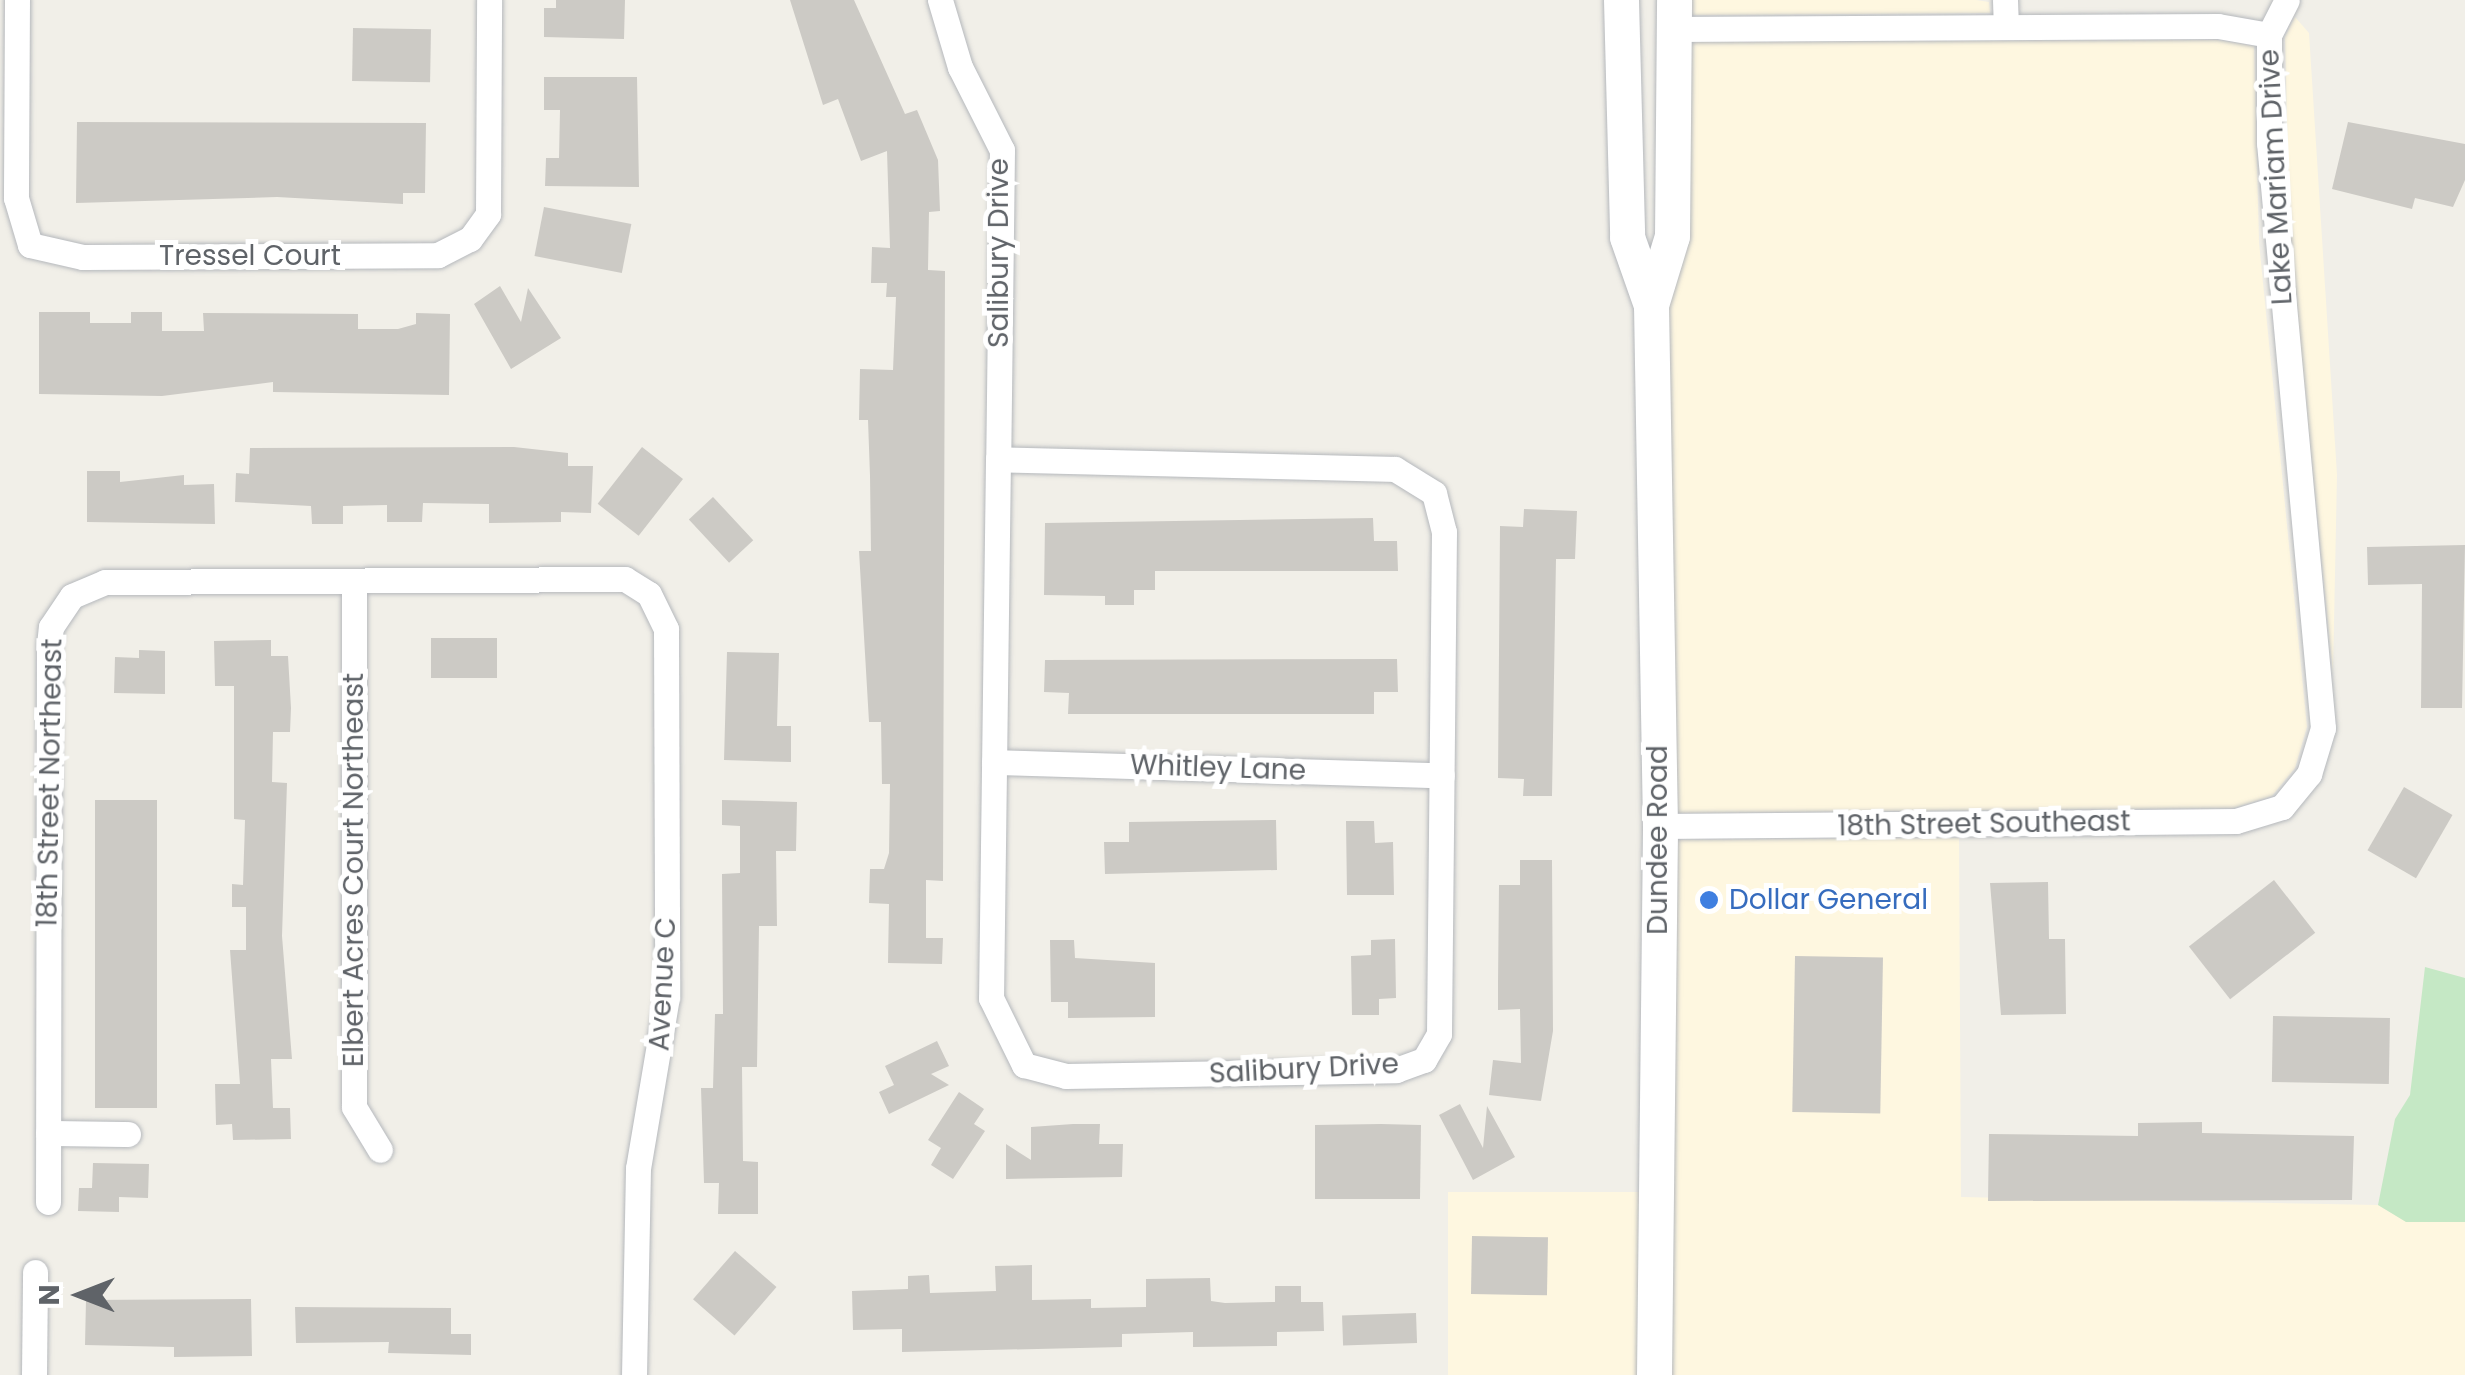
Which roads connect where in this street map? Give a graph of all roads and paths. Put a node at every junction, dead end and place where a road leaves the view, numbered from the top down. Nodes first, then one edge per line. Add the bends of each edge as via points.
1 (17, 0) edge
2 (489, 0) edge
3 (940, 0) edge
4 (1621, 0) edge
5 (2004, 0) edge
6 (2286, 0) edge
7 (1673, 14) edge
8 (2006, 26) junction
9 (2269, 34) junction
10 (1651, 305) junction
11 (998, 459) junction
12 (354, 584) junction
13 (649, 594) joint
14 (994, 762) junction
15 (1442, 774) junction
16 (2298, 788) joint
17 (1660, 826) junction
18 (48, 1134) junction
19 (128, 1134) dead end
20 (380, 1150) dead end
21 (48, 1202) dead end
22 (35, 1272) dead end
23 (34, 1375) edge
24 (634, 1375) edge
25 (1654, 1375) edge

1 - 2 street, Tressel Court via 16,198 30,245 83,257 438,255 470,238 488,214
3 - 11 street, Salibury Drive via 960,66 1002,150
4 - 10 main road, Dundee Road via 1627,238
5 - 8 street
6 - 9 street
7 - 8 street, Lake Mariam Drive
7 - 10 main road, Dundee Road via 1672,236
8 - 9 street, Lake Mariam Drive via 2218,26
9 - 16 street, Lake Mariam Drive via 2274,240 2322,728
10 - 17 main road, Dundee Road
11 - 14 street, Salibury Drive
11 - 15 street, Salibury Drive via 1396,469 1434,493 1444,532
12 - 13 street, 18th Street Northeast via 625,580
12 - 18 street, 18th Street Northeast via 105,582 60,611 50,646
12 - 20 street, Elbert Acres Court Northeast via 354,1107
13 - 24 street, Avenue C via 666,629 667,997 638,1168
14 - 15 street, Whitley Lane
14 - 15 street, Salibury Drive via 990,998 1024,1065 1066,1076 1396,1070 1424,1060 1438,1034
16 - 17 street, 18th Street Southeast via 2282,807 2236,821
17 - 25 main road, Dundee Road
18 - 19 street
18 - 21 street, 18th Street Northeast
22 - 23 street

